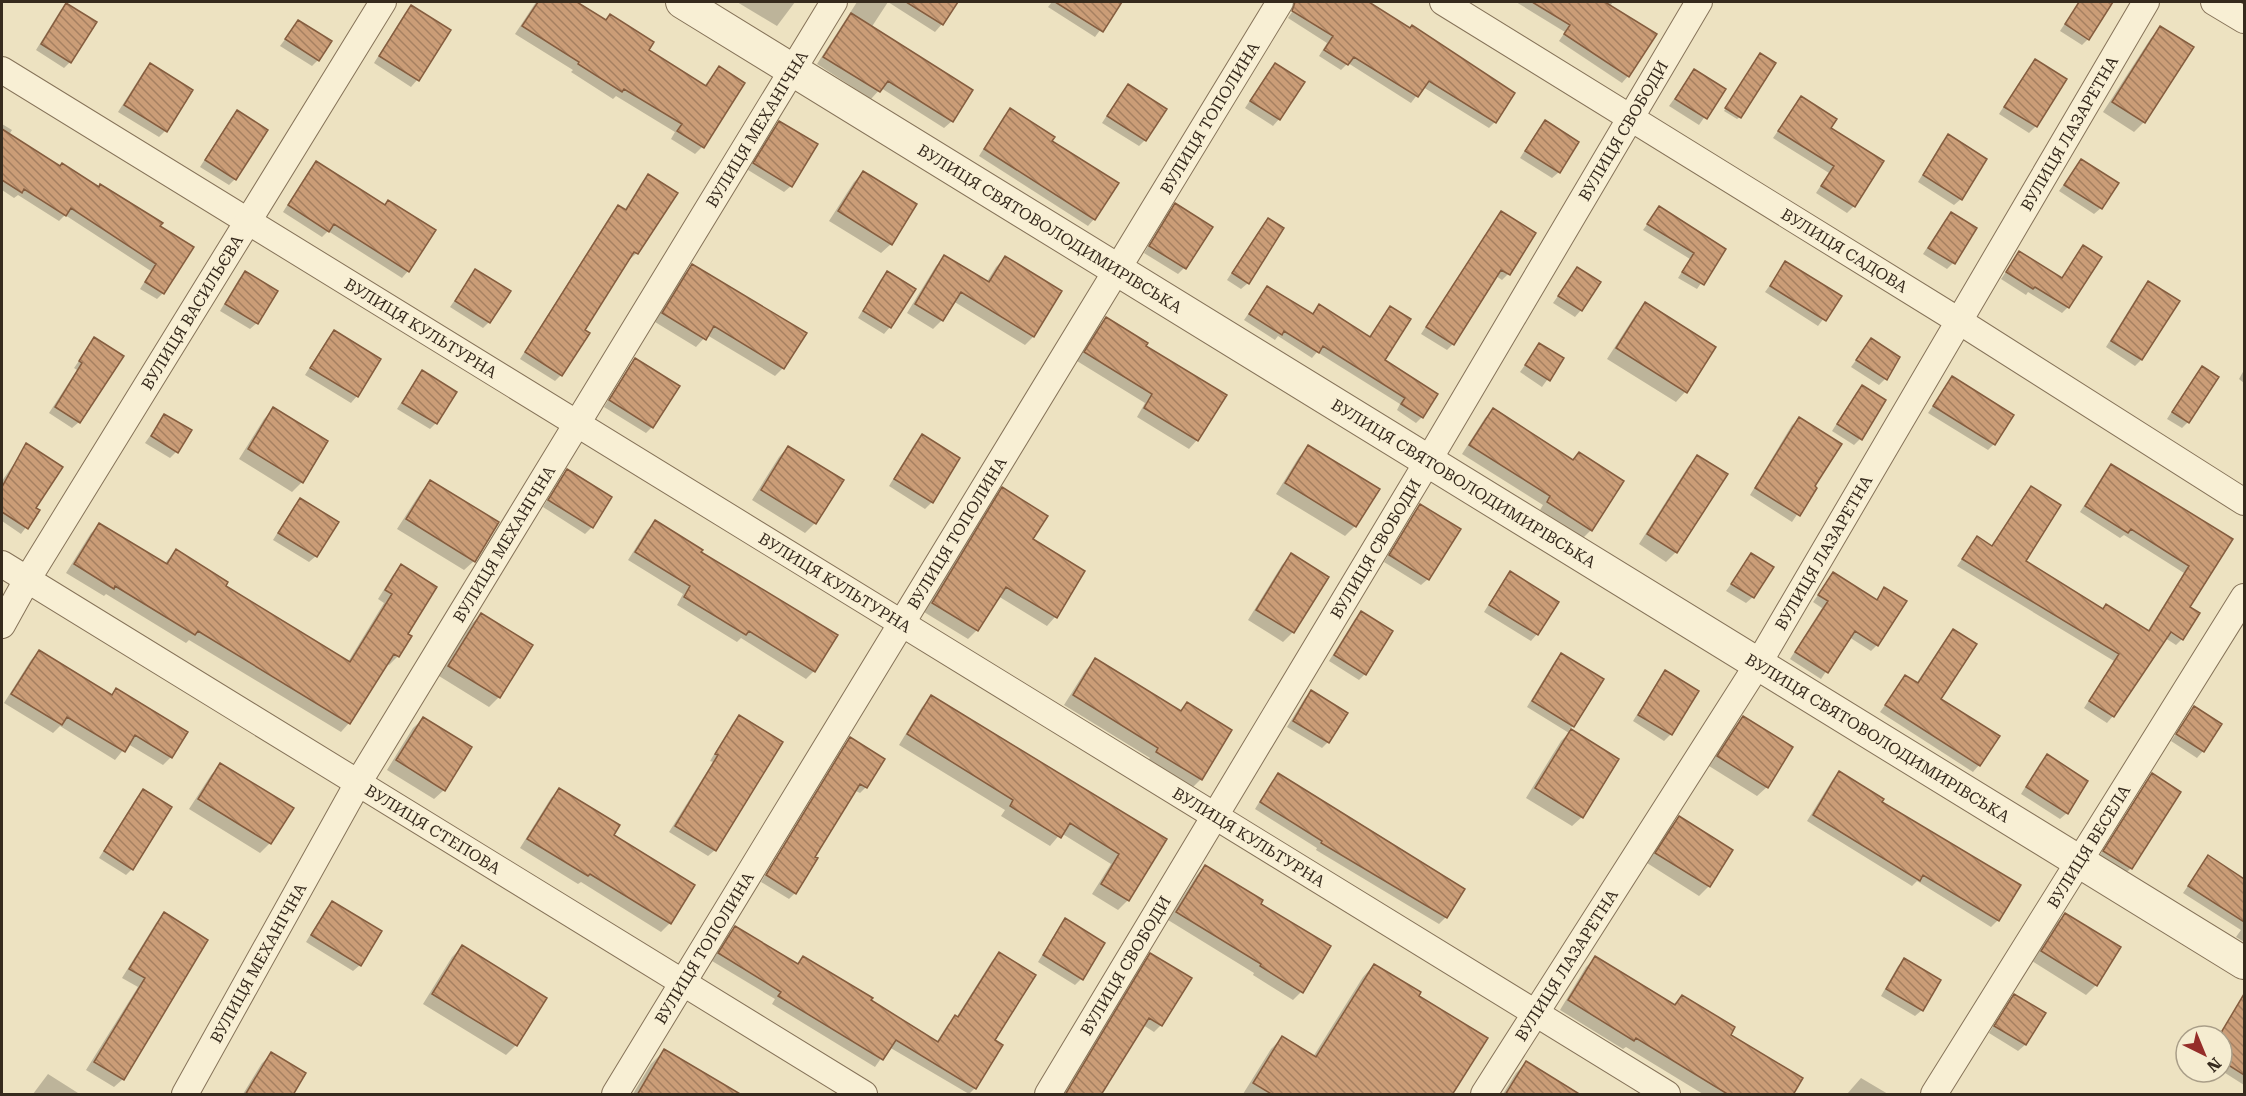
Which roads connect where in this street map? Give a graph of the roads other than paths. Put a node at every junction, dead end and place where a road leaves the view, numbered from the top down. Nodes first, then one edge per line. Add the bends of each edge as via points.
1 (383, 2) edge
2 (682, 2) edge
3 (834, 2) edge
4 (1280, 2) edge
5 (1443, 2) edge
6 (1699, 2) edge
7 (2146, 2) edge
8 (2214, 2) edge
9 (2244, 20) edge
10 (793, 69) junction
11 (2, 70) edge
12 (1629, 118) junction
13 (248, 221) junction
14 (1117, 269) junction
15 (1959, 321) junction
16 (577, 423) junction
17 (1428, 461) junction
18 (2244, 502) edge
19 (2, 564) edge
20 (27, 580) junction
21 (2244, 597) edge
22 (902, 623) junction
23 (2, 625) edge
24 (1758, 663) junction
25 (358, 783) junction
26 (1216, 816) junction
27 (2080, 862) junction
28 (2244, 963) edge
29 (683, 983) junction
30 (1536, 1014) junction
31 (185, 1095) edge
32 (615, 1095) edge
33 (864, 1095) edge
34 (1048, 1095) edge
35 (1484, 1095) edge
36 (1667, 1095) edge
37 (1934, 1095) edge

1 - 13 street, ВУЛИЦЯ ВАСИЛЬЄВА
2 - 10 street, ВУЛИЦЯ СВЯТОВОЛОДИМИРІВСЬКА
3 - 10 street, ВУЛИЦЯ МЕХАНІЧНА
4 - 14 street, ВУЛИЦЯ ТОПОЛИНА
5 - 12 street, ВУЛИЦЯ САДОВА
6 - 12 street, ВУЛИЦЯ СВОБОДИ
7 - 15 street, ВУЛИЦЯ ЛАЗАРЕТНА
8 - 9 street
10 - 14 street, ВУЛИЦЯ СВЯТОВОЛОДИМИРІВСЬКА
10 - 16 street, ВУЛИЦЯ МЕХАНІЧНА
11 - 13 street, ВУЛИЦЯ КУЛЬТУРНА
12 - 15 street, ВУЛИЦЯ САДОВА
12 - 17 street, ВУЛИЦЯ СВОБОДИ
13 - 16 street, ВУЛИЦЯ КУЛЬТУРНА
13 - 20 street, ВУЛИЦЯ ВАСИЛЬЄВА
14 - 17 street, ВУЛИЦЯ СВЯТОВОЛОДИМИРІВСЬКА
14 - 22 street, ВУЛИЦЯ ТОПОЛИНА
15 - 18 street, ВУЛИЦЯ САДОВА
15 - 24 street, ВУЛИЦЯ ЛАЗАРЕТНА
16 - 22 street, ВУЛИЦЯ КУЛЬТУРНА
16 - 25 street, ВУЛИЦЯ МЕХАНІЧНА
17 - 24 street, ВУЛИЦЯ СВЯТОВОЛОДИМИРІВСЬКА
17 - 26 street, ВУЛИЦЯ СВОБОДИ
19 - 20 street, ВУЛИЦЯ СТЕПОВА
20 - 23 street, ВУЛИЦЯ ВАСИЛЬЄВА
20 - 25 street, ВУЛИЦЯ СТЕПОВА
21 - 27 street, ВУЛИЦЯ ВЕСЕЛА
22 - 26 street, ВУЛИЦЯ КУЛЬТУРНА
22 - 29 street, ВУЛИЦЯ ТОПОЛИНА
24 - 27 street, ВУЛИЦЯ СВЯТОВОЛОДИМИРІВСЬКА
24 - 30 street, ВУЛИЦЯ ЛАЗАРЕТНА
25 - 29 street, ВУЛИЦЯ СТЕПОВА
25 - 31 street, ВУЛИЦЯ МЕХАНІЧНА
26 - 30 street, ВУЛИЦЯ КУЛЬТУРНА
26 - 34 street, ВУЛИЦЯ СВОБОДИ
27 - 28 street, ВУЛИЦЯ СВЯТОВОЛОДИМИРІВСЬКА
27 - 37 street, ВУЛИЦЯ ВЕСЕЛА
29 - 32 street, ВУЛИЦЯ ТОПОЛИНА
29 - 33 street, ВУЛИЦЯ СТЕПОВА
30 - 35 street, ВУЛИЦЯ ЛАЗАРЕТНА
30 - 36 street, ВУЛИЦЯ КУЛЬТУРНА

